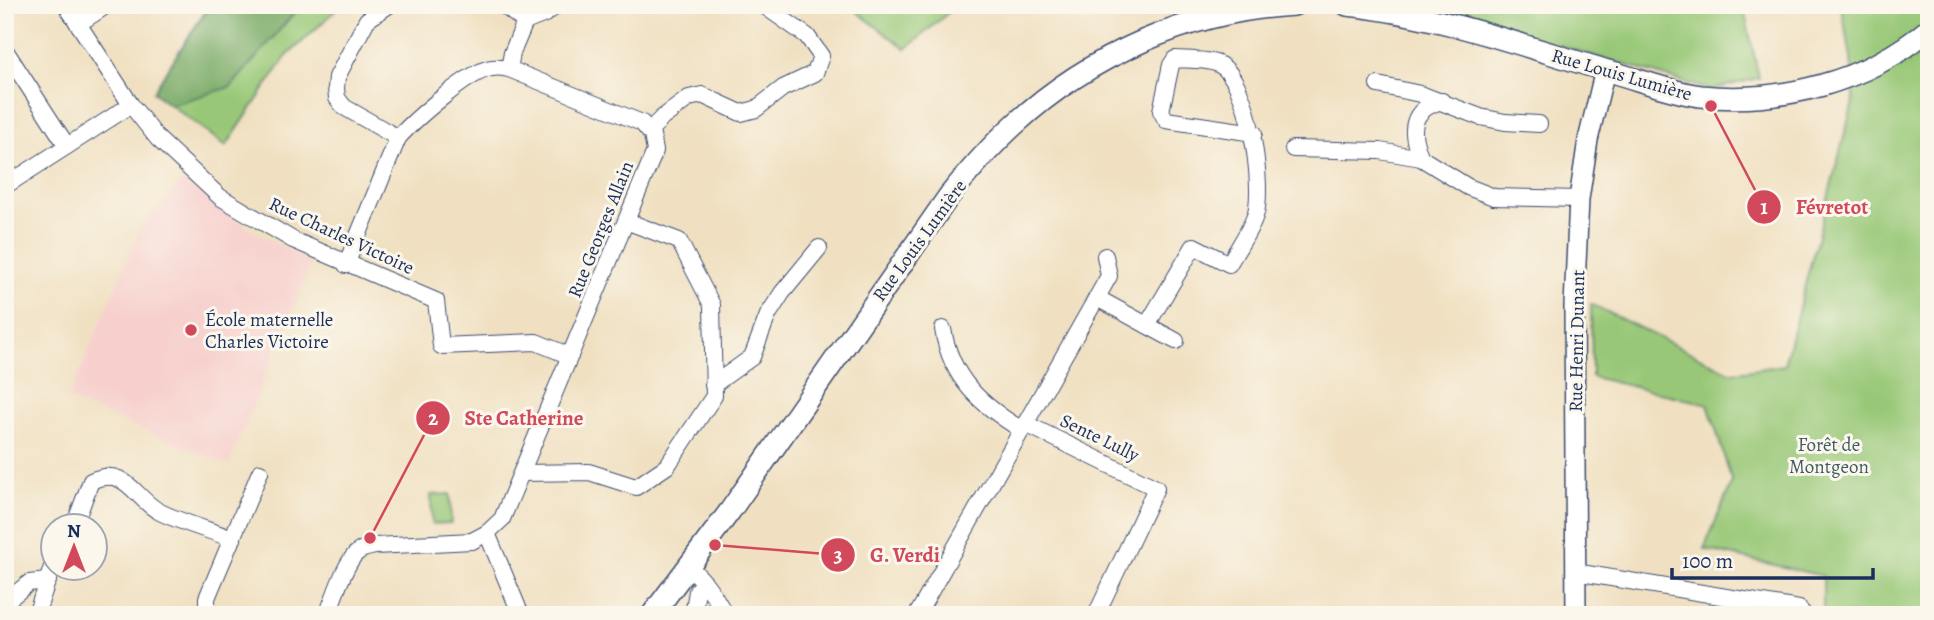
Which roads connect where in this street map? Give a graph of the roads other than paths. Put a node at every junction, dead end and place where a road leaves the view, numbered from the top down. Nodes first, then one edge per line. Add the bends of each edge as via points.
1 (66, 5) edge
2 (107, 5) edge
3 (390, 5) edge
4 (502, 5) edge
5 (558, 5) edge
6 (763, 5) edge
7 (1294, 5) edge
8 (1346, 5) edge
9 (1254, 7) edge
10 (525, 22) junction
11 (78, 24) junction
12 (1929, 29) edge
13 (5, 50) edge
14 (509, 69) junction
15 (1605, 70) junction
16 (1378, 85) dead end
17 (1442, 101) junction
18 (131, 105) junction
19 (1539, 124) dead end
20 (649, 131) junction
21 (1254, 133) junction
22 (398, 138) junction
23 (67, 146) junction
24 (1293, 149) dead end
25 (1421, 158) junction
26 (5, 186) edge
27 (1579, 199) junction
28 (626, 221) junction
29 (819, 248) dead end
30 (1105, 256) dead end
31 (346, 265) junction
32 (1097, 298) junction
33 (1147, 326) junction
34 (943, 330) dead end
35 (1176, 341) dead end
36 (570, 356) junction
37 (713, 386) junction
38 (1024, 427) junction
39 (260, 471) dead end
40 (522, 473) junction
41 (79, 512) edge
42 (487, 533) junction
43 (233, 539) junction
44 (687, 566) junction
45 (1575, 572) junction
46 (38, 579) edge
47 (47, 582) edge
48 (705, 583) junction
49 (5, 602) edge
50 (36, 615) edge
51 (209, 615) edge
52 (327, 615) edge
53 (521, 615) edge
54 (652, 615) edge
55 (694, 615) edge
56 (725, 615) edge
57 (917, 615) edge
58 (1096, 615) edge
59 (1576, 615) edge
60 (1804, 615) edge

1 - 11 street, Rue Charles Victoire
2 - 11 street
3 - 22 street via 368,20 337,77 336,88 344,107
4 - 10 street
5 - 10 street
6 - 20 street via 807,36 821,56 815,73 783,88 756,109 741,113 702,95 689,98
7 - 9 main road, Rue Louis Lumière
8 - 15 main road, Rue Louis Lumière via 1411,15
9 - 44 main road, Rue Louis Lumière via 1190,23 1114,55 1074,78 988,149 949,196
10 - 14 street
11 - 18 street, Rue Charles Victoire
12 - 15 main road, Rue Louis Lumière via 1889,56 1840,80 1798,92 1700,96
13 - 23 street
14 - 20 street via 642,123
14 - 22 street via 491,68 474,74
15 - 27 street, Rue Henri Dunant
16 - 17 street
17 - 19 street via 1480,117
17 - 25 street via 1421,111 1416,120 1413,139
18 - 23 street
18 - 31 street, Rue Charles Victoire via 158,139 220,197
20 - 28 street, Rue Georges Allain via 654,151
21 - 21 street via 1230,73 1219,64 1175,59 1161,111 1166,120
21 - 33 street via 1256,215 1229,264 1194,246
22 - 31 street
23 - 26 street
24 - 25 street via 1380,151
25 - 27 street via 1494,197
27 - 45 street, Rue Henri Dunant via 1574,306
28 - 36 street, Rue Georges Allain
28 - 37 street via 679,241 705,288 712,305
29 - 37 street via 768,315 752,357
30 - 32 street via 1109,276
31 - 36 street, Rue Charles Victoire via 436,301 442,346 536,342
32 - 33 street
32 - 38 street
33 - 35 street
34 - 38 street, Sente Lully via 946,351 975,396 999,416
36 - 40 street, Rue Georges Allain
37 - 40 street via 714,396 667,466 636,487 589,472
38 - 57 street
38 - 58 street, Sente Lully via 1156,488
39 - 43 street
40 - 42 street, Rue Georges Allain via 502,519
41 - 43 street via 91,481 110,476 131,485 158,510
42 - 52 street via 472,541 375,546 360,551
42 - 53 street
43 - 51 street via 208,598
44 - 48 street
44 - 54 main road, Rue Louis Lumière
45 - 59 street, Rue Henri Dunant
45 - 60 street via 1799,609
46 - 49 street
47 - 50 street
48 - 55 street via 697,591
48 - 56 street

